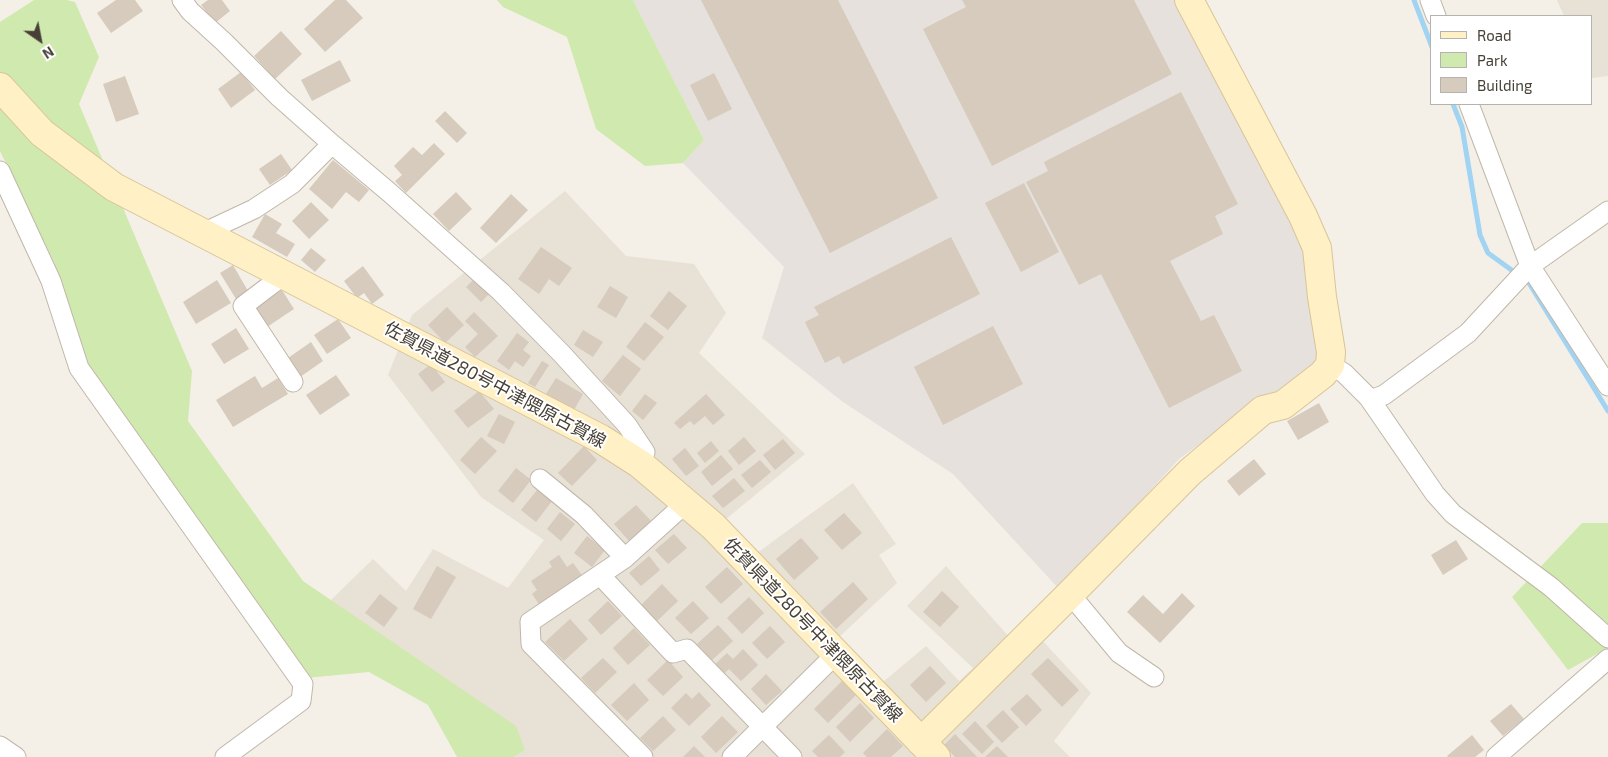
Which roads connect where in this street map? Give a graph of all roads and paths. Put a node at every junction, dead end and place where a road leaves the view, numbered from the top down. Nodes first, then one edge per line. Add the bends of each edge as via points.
1 (182, 0) edge
2 (1189, 0) edge
3 (1430, 0) edge
4 (1436, 15) edge
5 (0, 87) edge
6 (1469, 105) edge
7 (332, 144) junction
8 (0, 171) edge
9 (1608, 211) edge
10 (203, 233) junction
11 (1530, 266) junction
12 (284, 275) junction
13 (1330, 365) junction
14 (293, 382) dead end
15 (1608, 386) edge
16 (1369, 398) junction
17 (640, 464) junction
18 (540, 479) dead end
19 (687, 502) junction
20 (625, 558) junction
21 (600, 575) junction
22 (1070, 594) junction
23 (1608, 638) edge
24 (836, 654) junction
25 (1608, 659) edge
26 (1154, 677) dead end
27 (763, 727) junction
28 (0, 746) edge
29 (928, 749) edge
30 (16, 757) edge
31 (225, 757) edge
32 (643, 757) edge
33 (732, 757) edge
34 (792, 757) edge
35 (1496, 757) edge

1 - 7 street via 279,97
2 - 13 main road via 1317,248
3 - 4 street
5 - 10 main road, 佐賀県道280号中津隈原古賀線 via 42,132 114,187
6 - 11 street
7 - 10 street via 292,184 254,209
7 - 17 street via 501,292 561,353 627,425 645,452
8 - 31 street via 51,281 79,368 303,684 301,701
9 - 11 street
10 - 12 main road, 佐賀県道280号中津隈原古賀線
11 - 15 street
11 - 16 street via 1468,333 1384,395
12 - 14 street via 243,306
12 - 17 main road, 佐賀県道280号中津隈原古賀線 via 601,439
13 - 16 street via 1344,373
13 - 22 main road via 1283,405 1264,410 1190,472
16 - 23 street via 1453,514 1551,587
17 - 19 main road, 佐賀県道280号中津隈原古賀線
18 - 20 street via 584,515
19 - 20 street
19 - 24 main road, 佐賀県道280号中津隈原古賀線
20 - 21 street
21 - 27 street via 673,653 687,649
21 - 32 street via 530,622 531,644
22 - 26 street via 1120,653
22 - 29 main road
24 - 27 street
24 - 29 main road, 佐賀県道280号中津隈原古賀線
25 - 35 street
27 - 33 street
27 - 34 street
28 - 30 street

